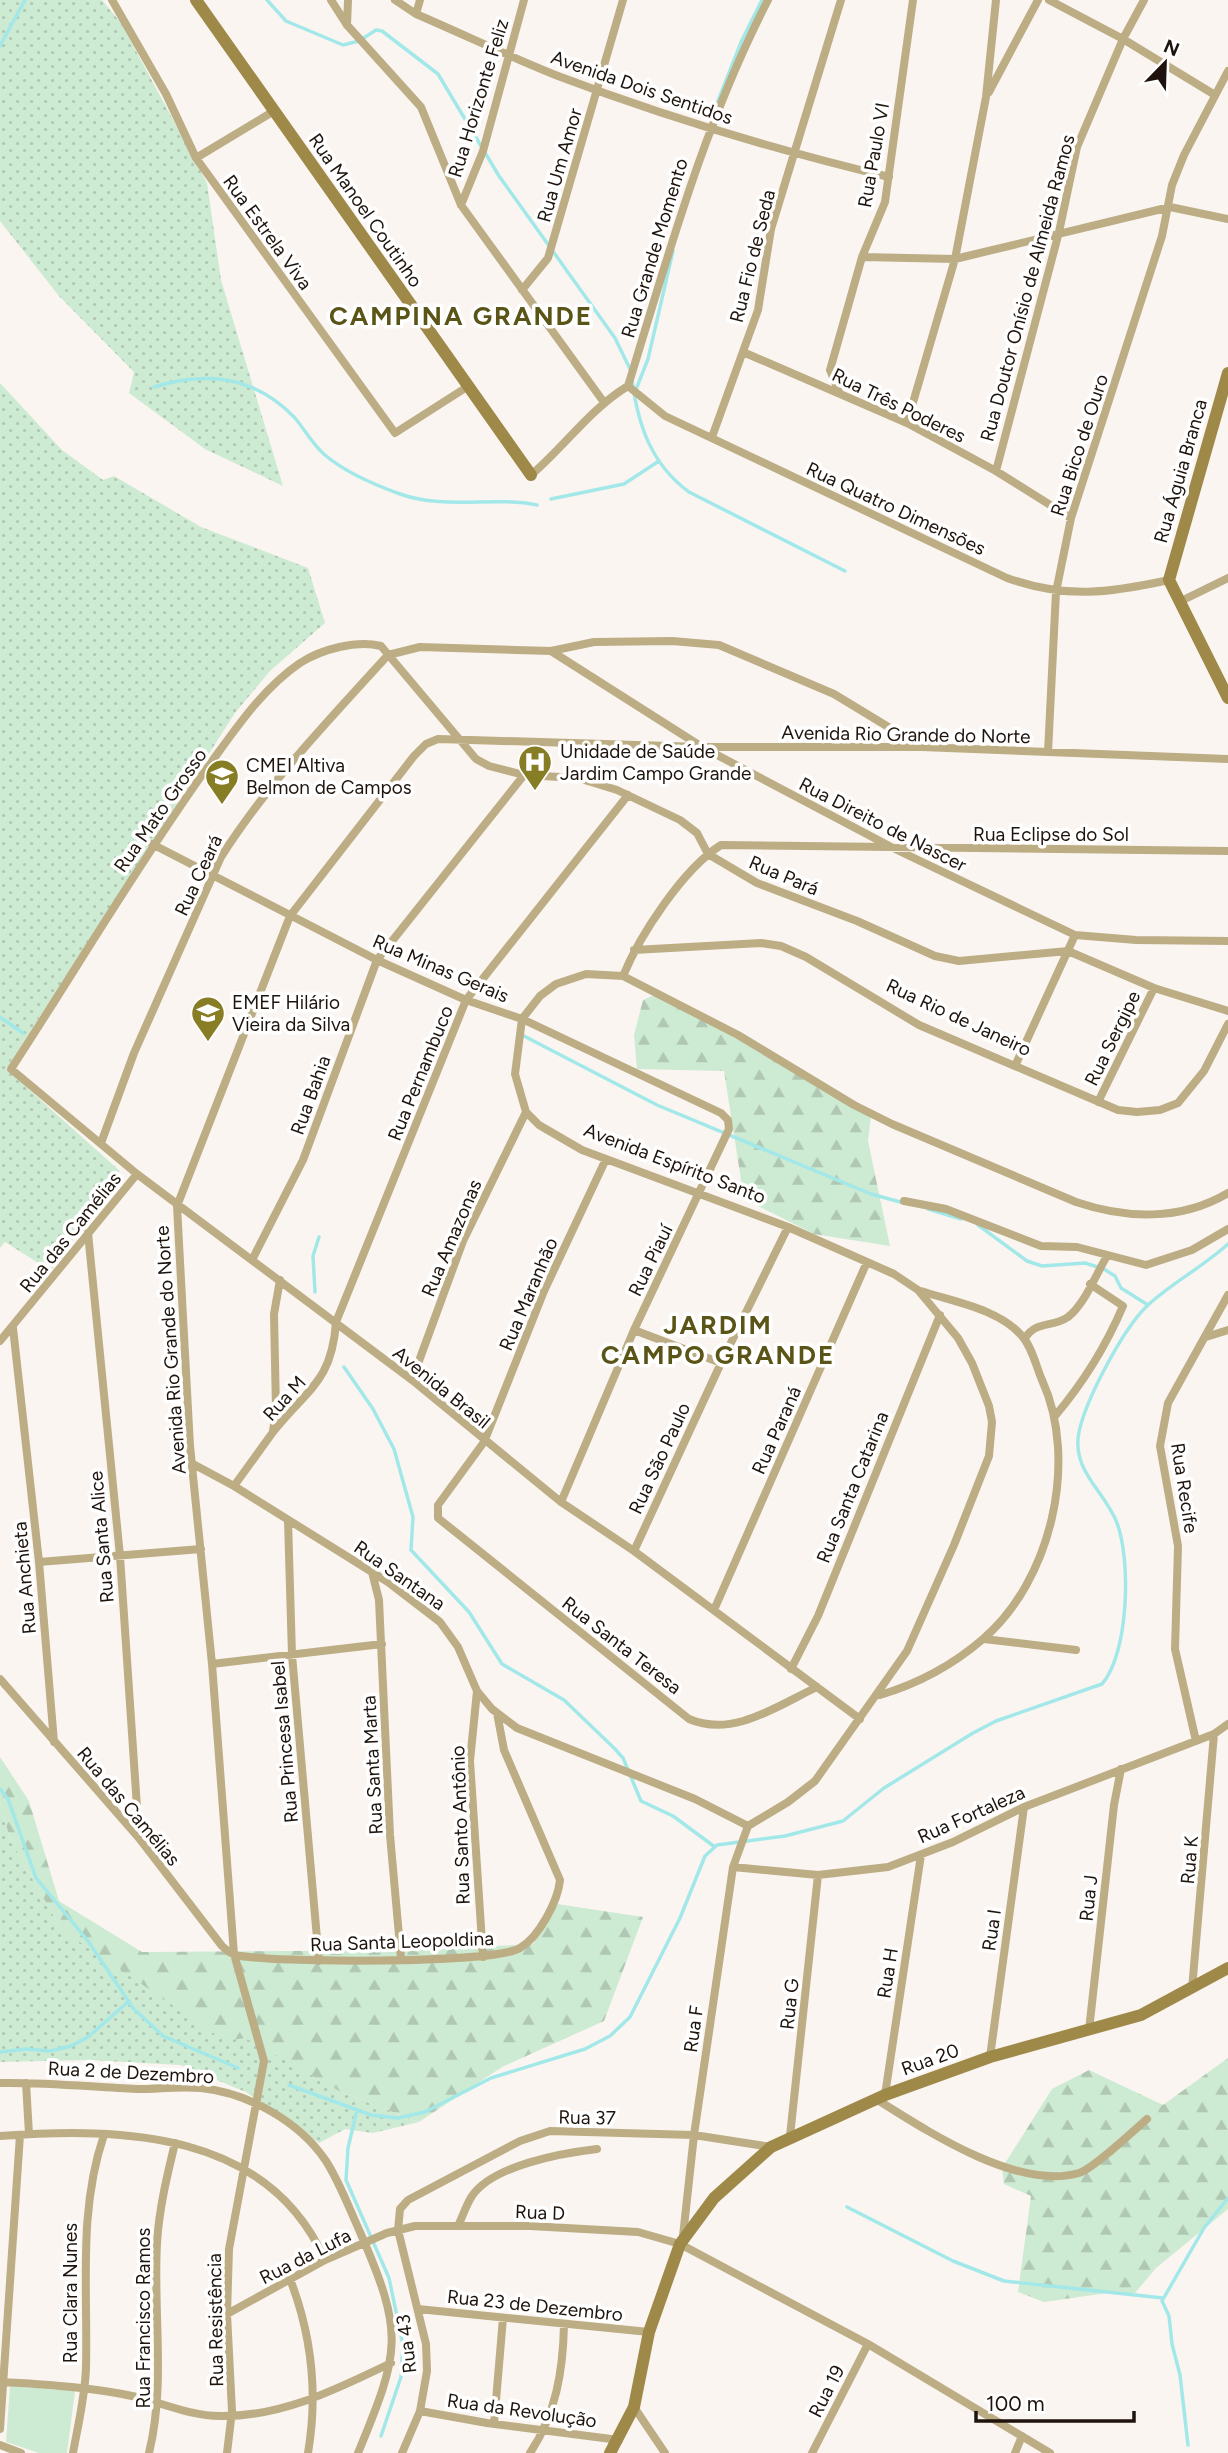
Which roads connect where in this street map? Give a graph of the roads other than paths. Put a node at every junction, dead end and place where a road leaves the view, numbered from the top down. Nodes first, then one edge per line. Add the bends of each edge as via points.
1 (112, 0) edge
2 (196, 0) edge
3 (331, 0) edge
4 (348, 0) edge
5 (395, 0) edge
6 (420, 0) edge
7 (524, 0) edge
8 (623, 0) edge
9 (768, 0) edge
10 (841, 0) edge
11 (913, 0) edge
12 (996, 0) edge
13 (1038, 0) edge
14 (1049, 0) edge
15 (1144, 0) edge
16 (416, 14) junction
17 (347, 25) junction
18 (1123, 39) junction
19 (510, 55) junction
20 (1228, 71) edge
21 (598, 90) junction
22 (1215, 95) junction
23 (985, 97) junction
24 (274, 111) junction
25 (709, 128) junction
26 (796, 155) junction
27 (196, 158) junction
28 (889, 177) junction
29 (461, 205) junction
30 (1170, 207) junction
31 (1228, 219) edge
32 (1059, 232) junction
33 (862, 257) junction
34 (955, 258) junction
35 (522, 289) junction
36 (743, 352) junction
37 (1228, 373) edge
38 (628, 386) junction
39 (467, 387) junction
40 (839, 392) junction
41 (603, 401) junction
42 (907, 423) junction
43 (712, 437) junction
44 (996, 471) junction
45 (531, 475) joint
46 (1071, 518) junction
47 (1228, 578) edge
48 (1169, 580) junction
49 (1056, 592) junction
50 (1179, 601) junction
51 (551, 651) junction
52 (388, 656) junction
53 (1227, 692) edge
54 (457, 738) junction
55 (702, 747) junction
56 (921, 747) junction
57 (1048, 752) junction
58 (1228, 759) edge
59 (524, 775) junction
60 (628, 795) junction
61 (152, 844) junction
62 (895, 849) junction
63 (1228, 851) edge
64 (708, 854) junction
65 (213, 878) junction
66 (290, 916) junction
67 (1075, 935) junction
68 (1228, 941) edge
69 (634, 950) junction
70 (1068, 951) junction
71 (377, 960) junction
72 (623, 976) junction
73 (1154, 988) junction
74 (466, 1000) junction
75 (1228, 1011) edge
76 (522, 1019) junction
77 (1228, 1024) edge
78 (1015, 1066) junction
79 (11, 1069) joint
80 (1098, 1102) junction
81 (526, 1112) junction
82 (721, 1113) joint
83 (101, 1143) junction
84 (606, 1159) junction
85 (137, 1174) junction
86 (1228, 1193) edge
87 (700, 1194) junction
88 (904, 1201) dead end
89 (177, 1206) junction
90 (788, 1227) junction
91 (1228, 1229) edge
92 (88, 1233) junction
93 (1107, 1255) junction
94 (252, 1260) junction
95 (867, 1262) junction
96 (280, 1280) junction
97 (1090, 1284) junction
98 (918, 1290) junction
99 (1228, 1295) edge
100 (940, 1315) junction
101 (336, 1322) junction
102 (13, 1328) junction
103 (634, 1330) junction
104 (1228, 1330) edge
105 (1206, 1337) junction
106 (1025, 1338) junction
107 (0, 1342) edge
108 (721, 1363) junction
109 (412, 1380) junction
110 (1055, 1416) junction
111 (272, 1434) junction
112 (484, 1442) junction
113 (193, 1464) junction
114 (234, 1486) junction
115 (561, 1502) junction
116 (438, 1505) joint
117 (288, 1520) junction
118 (201, 1549) junction
119 (634, 1551) junction
120 (120, 1556) junction
121 (39, 1562) junction
122 (372, 1572) junction
123 (714, 1611) junction
124 (984, 1639) junction
125 (382, 1644) junction
126 (1076, 1650) dead end
127 (292, 1655) junction
128 (212, 1664) junction
129 (791, 1669) junction
130 (0, 1679) edge
131 (817, 1687) junction
132 (477, 1691) junction
133 (879, 1695) junction
134 (497, 1713) junction
135 (860, 1719) junction
136 (1228, 1724) edge
137 (1214, 1734) junction
138 (1196, 1741) junction
139 (54, 1742) junction
140 (1121, 1769) junction
141 (1024, 1807) junction
142 (748, 1826) junction
143 (139, 1838) junction
144 (921, 1855) junction
145 (733, 1867) junction
146 (818, 1875) junction
147 (234, 1954) junction
148 (483, 1957) junction
149 (401, 1958) junction
150 (319, 1961) junction
151 (1228, 1968) edge
152 (1192, 1989) junction
153 (1089, 2030) junction
154 (990, 2057) junction
155 (0, 2083) edge
156 (26, 2083) junction
157 (881, 2097) junction
158 (257, 2105) junction
159 (1147, 2119) dead end
160 (24, 2135) junction
161 (104, 2135) junction
162 (694, 2135) junction
163 (0, 2136) edge
164 (790, 2136) junction
165 (176, 2143) junction
166 (771, 2147) junction
167 (597, 2149) dead end
168 (242, 2167) junction
169 (458, 2225) junction
170 (398, 2230) junction
171 (681, 2241) junction
172 (364, 2243) junction
173 (325, 2260) junction
174 (290, 2280) junction
175 (418, 2309) junction
176 (228, 2314) junction
177 (503, 2318) junction
178 (564, 2325) junction
179 (649, 2332) junction
180 (868, 2344) junction
181 (391, 2362) junction
182 (4, 2382) junction
183 (84, 2388) junction
184 (313, 2400) junction
185 (159, 2403) junction
186 (634, 2407) junction
187 (420, 2411) junction
188 (232, 2416) junction
189 (494, 2424) junction
190 (0, 2429) edge
191 (545, 2430) junction
192 (1022, 2436) junction
193 (619, 2440) junction
194 (0, 2445) edge
195 (404, 2452) edge
196 (21, 2453) edge
197 (72, 2453) edge
198 (149, 2453) edge
199 (227, 2453) edge
200 (308, 2453) edge
201 (358, 2453) edge
202 (530, 2453) edge
203 (610, 2453) edge
204 (666, 2453) edge
205 (812, 2453) edge
206 (1015, 2453) edge
207 (1050, 2453) edge

1 - 27 street, Rua Estrela Viva via 166,94
2 - 24 street, Rua Manoel Coutinho
3 - 17 street
4 - 17 street
5 - 16 street, Avenida Dois Sentidos
6 - 16 street
7 - 19 street, Rua Horizonte Feliz
8 - 21 street, Rua Um Amor
9 - 25 street, Rua Grande Momento
10 - 26 street, Rua Fio de Seda
11 - 28 street, Rua Paulo VI
12 - 23 street
13 - 23 street
14 - 18 street
15 - 18 street, Rua Doutor Onísio de Almeida Ramos
16 - 19 street, Avenida Dois Sentidos
17 - 29 street via 421,107
18 - 22 street
18 - 32 street, Rua Doutor Onísio de Almeida Ramos via 1077,147
19 - 21 street, Avenida Dois Sentidos
19 - 29 street, Rua Horizonte Feliz via 483,151
20 - 22 street, Rua Bico de Ouro
21 - 25 street, Avenida Dois Sentidos
21 - 35 street, Rua Um Amor via 548,258
22 - 30 street, Rua Bico de Ouro via 1184,155 1172,185
23 - 34 street
24 - 27 street
24 - 39 street, Rua Manoel Coutinho
25 - 26 street, Avenida Dois Sentidos
25 - 38 street, Rua Grande Momento
26 - 28 street, Avenida Dois Sentidos
26 - 36 street, Rua Fio de Seda via 771,229 758,310
27 - 39 street, Rua Estrela Viva via 395,433
28 - 33 street, Rua Paulo VI via 885,202
29 - 35 street
30 - 31 street
30 - 32 street
30 - 46 street, Rua Bico de Ouro
32 - 34 street
32 - 44 street, Rua Doutor Onísio de Almeida Ramos
33 - 34 street
33 - 40 street, Rua Paulo VI via 830,370
34 - 42 street
35 - 41 street
36 - 40 street, Rua Três Poderes
36 - 43 street, Rua Fio de Seda
37 - 48 street, Rua Águia Branca
38 - 41 street
38 - 43 street, Rua Quatro Dimensões via 665,416
39 - 45 street, Rua Manoel Coutinho
40 - 42 street, Rua Três Poderes
41 - 45 street
42 - 44 street, Rua Três Poderes
43 - 49 street, Rua Quatro Dimensões via 1007,578
44 - 46 street, Rua Três Poderes
46 - 49 street, Rua Bico de Ouro
47 - 50 street
48 - 49 street, Rua Quatro Dimensões via 1125,590
48 - 50 street
49 - 57 street, Rua Bico de Ouro
50 - 53 street
51 - 52 street via 420,647
51 - 55 street, Rua Direito de Nascer
51 - 56 street via 594,642 719,645 834,694
52 - 54 street, Rua Pará
52 - 61 street, Rua Mato Grosso via 381,646 365,642 301,662 271,688 233,733
52 - 65 street, Rua Ceará via 267,793 221,857
54 - 55 street, Avenida Rio Grande do Norte
54 - 59 street, Rua Pará via 476,759
54 - 66 street, Avenida Rio Grande do Norte via 426,744 414,756
55 - 56 street, Avenida Rio Grande do Norte
55 - 62 street, Rua Direito de Nascer
56 - 57 street, Avenida Rio Grande do Norte
57 - 58 street, Avenida Rio Grande do Norte
59 - 60 street, Rua Pará via 578,778
59 - 71 street, Rua Bahia
60 - 64 street, Rua Pará via 689,827
60 - 74 street, Rua Pernambuco
61 - 65 street, Rua Minas Gerais
61 - 79 street, Rua Mato Grosso
62 - 63 street, Rua Eclipse do Sol
62 - 64 street, Rua Eclipse do Sol via 739,844 721,845
62 - 67 street, Rua Direito de Nascer
64 - 69 street
64 - 70 street, Rua Pará via 757,883 935,956 959,961
65 - 66 street, Rua Minas Gerais
65 - 83 street, Rua Ceará via 135,1053
66 - 71 street, Rua Minas Gerais
66 - 89 street, Avenida Rio Grande do Norte
67 - 68 street, Rua Direito de Nascer
67 - 70 street
69 - 72 street
69 - 78 street, Rua Rio de Janeiro via 761,943 781,946 909,1019
70 - 73 street, Rua Pará
70 - 78 street
71 - 74 street, Rua Minas Gerais
71 - 94 street, Rua Bahia via 303,1160
72 - 76 street via 586,974 556,984
72 - 86 street via 738,1035 892,1124 1076,1202 1105,1212 1160,1215
73 - 75 street, Rua Pará
73 - 80 street, Rua Sergipe
74 - 76 street, Rua Minas Gerais
74 - 101 street, Rua Pernambuco
76 - 81 street via 515,1074
76 - 82 street, Rua Minas Gerais
77 - 80 street, Rua Rio de Janeiro via 1204,1071 1178,1103 1138,1112
78 - 80 street, Rua Rio de Janeiro
79 - 83 street, Avenida Brasil
81 - 84 street, Avenida Espírito Santo via 562,1139
81 - 109 street, Rua Amazonas via 463,1241
82 - 87 street, Rua Piauí via 729,1129
83 - 85 street, Avenida Brasil
84 - 87 street, Avenida Espírito Santo
84 - 112 street, Rua Maranhão via 544,1292
85 - 89 street, Avenida Brasil
85 - 92 street, Rua das Camélias
87 - 90 street, Avenida Espírito Santo
87 - 103 street, Rua Piauí
88 - 93 street via 946,1209 1041,1246 1077,1247
89 - 94 street, Avenida Brasil
89 - 113 street, Avenida Rio Grande do Norte
90 - 95 street, Avenida Espírito Santo
90 - 108 street, Rua São Paulo
91 - 93 street via 1159,1263 1146,1265
92 - 102 street, Rua das Camélias
92 - 120 street, Rua Santa Alice
93 - 97 street
94 - 96 street, Avenida Brasil
95 - 98 street, Avenida Espírito Santo
95 - 123 street, Rua Paraná
96 - 101 street, Avenida Brasil
96 - 111 street via 274,1314 276,1410
97 - 106 street via 1071,1314 1037,1325
97 - 110 street via 1123,1307 1111,1336
98 - 100 street, Avenida Espírito Santo
98 - 106 street via 995,1316
99 - 105 street, Rua Recife
100 - 129 street, Rua Santa Catarina via 818,1616
100 - 133 street, Avenida Espírito Santo via 958,1338 982,1385 992,1422 989,1456 907,1651
101 - 109 street, Avenida Brasil
101 - 111 street, Rua M via 334,1351 323,1377
102 - 107 street, Rua das Camélias
102 - 121 street, Rua Anchieta
103 - 108 street
103 - 115 street, Rua Piauí
104 - 105 street
105 - 138 street, Rua Recife via 1168,1403 1160,1446 1178,1546 1175,1649
106 - 110 street
108 - 119 street, Rua São Paulo
109 - 112 street, Avenida Brasil
110 - 124 street via 1060,1439 1059,1480 1049,1525 1026,1585
111 - 114 street, Rua M
112 - 115 street, Avenida Brasil
112 - 116 street, Rua Maranhão
113 - 114 street, Rua Santana
113 - 118 street, Avenida Rio Grande do Norte
114 - 117 street, Rua Santana
115 - 119 street, Avenida Brasil
116 - 131 street, Rua Santa Teresa via 443,1524 689,1719 719,1727 736,1725
117 - 122 street, Rua Santana
117 - 127 street, Rua Princesa Isabel
118 - 120 street
118 - 128 street, Avenida Rio Grande do Norte
119 - 123 street, Avenida Brasil
120 - 121 street
120 - 143 street, Rua Santa Alice
121 - 139 street, Rua Anchieta
122 - 125 street, Rua Santa Marta
122 - 132 street, Rua Santana via 450,1633
123 - 129 street, Avenida Brasil
124 - 126 street
124 - 133 street via 925,1677
125 - 127 street
125 - 149 street, Rua Santa Marta via 390,1835
127 - 128 street
127 - 150 street, Rua Princesa Isabel
128 - 147 street, Avenida Rio Grande do Norte
129 - 131 street, Avenida Brasil
130 - 139 street, Rua das Camélias
131 - 135 street, Avenida Brasil
132 - 134 street, Rua Santana
132 - 148 street, Rua Santo Antônio via 470,1761
133 - 135 street, Avenida Espírito Santo
134 - 142 street, Rua Santana via 536,1737 603,1760
134 - 148 street, Rua Santa Leopoldina via 504,1750 560,1880 549,1910 525,1945
135 - 142 street, Avenida Espírito Santo via 815,1781
136 - 137 street, Rua Fortaleza
137 - 138 street, Rua Fortaleza
137 - 152 street, Rua K
138 - 140 street, Rua Fortaleza
139 - 143 street, Rua das Camélias
140 - 141 street, Rua Fortaleza
140 - 153 street, Rua J
141 - 144 street, Rua Fortaleza
141 - 154 street, Rua I
142 - 145 street, Rua F
143 - 147 street, Rua das Camélias via 222,1946
144 - 146 street, Rua Fortaleza via 888,1867
144 - 157 street, Rua H
145 - 146 street, Rua Fortaleza
145 - 162 street, Rua F
146 - 164 street, Rua G
147 - 150 street, Rua Santa Leopoldina
147 - 158 street, Avenida Rio Grande do Norte via 264,2061
148 - 149 street, Rua Santa Leopoldina
149 - 150 street, Rua Santa Leopoldina
151 - 152 street, Rua 20
152 - 153 street, Rua 20 via 1141,2015
153 - 154 street, Rua 20
154 - 157 street, Rua 20
155 - 156 street, Rua 2 de Dezembro
156 - 158 street, Rua 2 de Dezembro via 205,2089
156 - 160 street
157 - 159 street via 939,2139 1034,2177 1081,2173
157 - 164 street, Rua 20
158 - 168 street, Rua Resistência
158 - 172 street, Rua 2 de Dezembro via 294,2127 324,2158
160 - 161 street
160 - 163 street
160 - 182 street via 11,2245
161 - 165 street
161 - 183 street, Rua Clara Nunes via 87,2209
162 - 166 street, Rua 37
162 - 170 street, Rua 37 via 565,2131 535,2135 408,2200 400,2209
162 - 171 street, Rua F
164 - 166 street, Rua 20
165 - 168 street
165 - 185 street, Rua Francisco Ramos via 157,2244
166 - 171 street, Rua 20 via 714,2198
167 - 169 street via 535,2161 491,2181 473,2194
168 - 173 street via 298,2213
168 - 176 street, Rua Resistência via 229,2249
169 - 170 street, Rua D
169 - 171 street, Rua D via 638,2232
170 - 172 street, Rua da Lufa
170 - 175 street, Rua 43
171 - 179 street, Rua 20
171 - 180 street
172 - 173 street, Rua da Lufa
172 - 181 street, Rua 2 de Dezembro via 390,2310
173 - 174 street, Rua da Lufa
174 - 176 street, Rua da Lufa
174 - 184 street via 307,2334
175 - 177 street, Rua 23 de Dezembro
175 - 187 street, Rua 43 via 427,2357
176 - 188 street, Rua Resistência
177 - 178 street, Rua 23 de Dezembro
177 - 189 street
178 - 179 street, Rua 23 de Dezembro
178 - 191 street via 561,2378
179 - 186 street, Rua 20
180 - 192 street
180 - 205 street, Rua 19
181 - 184 street
181 - 201 street, Rua 2 de Dezembro
182 - 183 street
182 - 190 street
183 - 185 street
183 - 197 street, Rua Clara Nunes
184 - 188 street
184 - 200 street
185 - 188 street via 205,2416
185 - 198 street, Rua Francisco Ramos
186 - 193 street, Rua 20
186 - 204 street
187 - 189 street, Rua da Revolução
187 - 195 street, Rua 43
188 - 199 street, Rua Resistência
189 - 191 street, Rua da Revolução
191 - 193 street, Rua da Revolução
191 - 202 street
192 - 206 street
192 - 207 street
193 - 203 street, Rua 20
194 - 196 street

